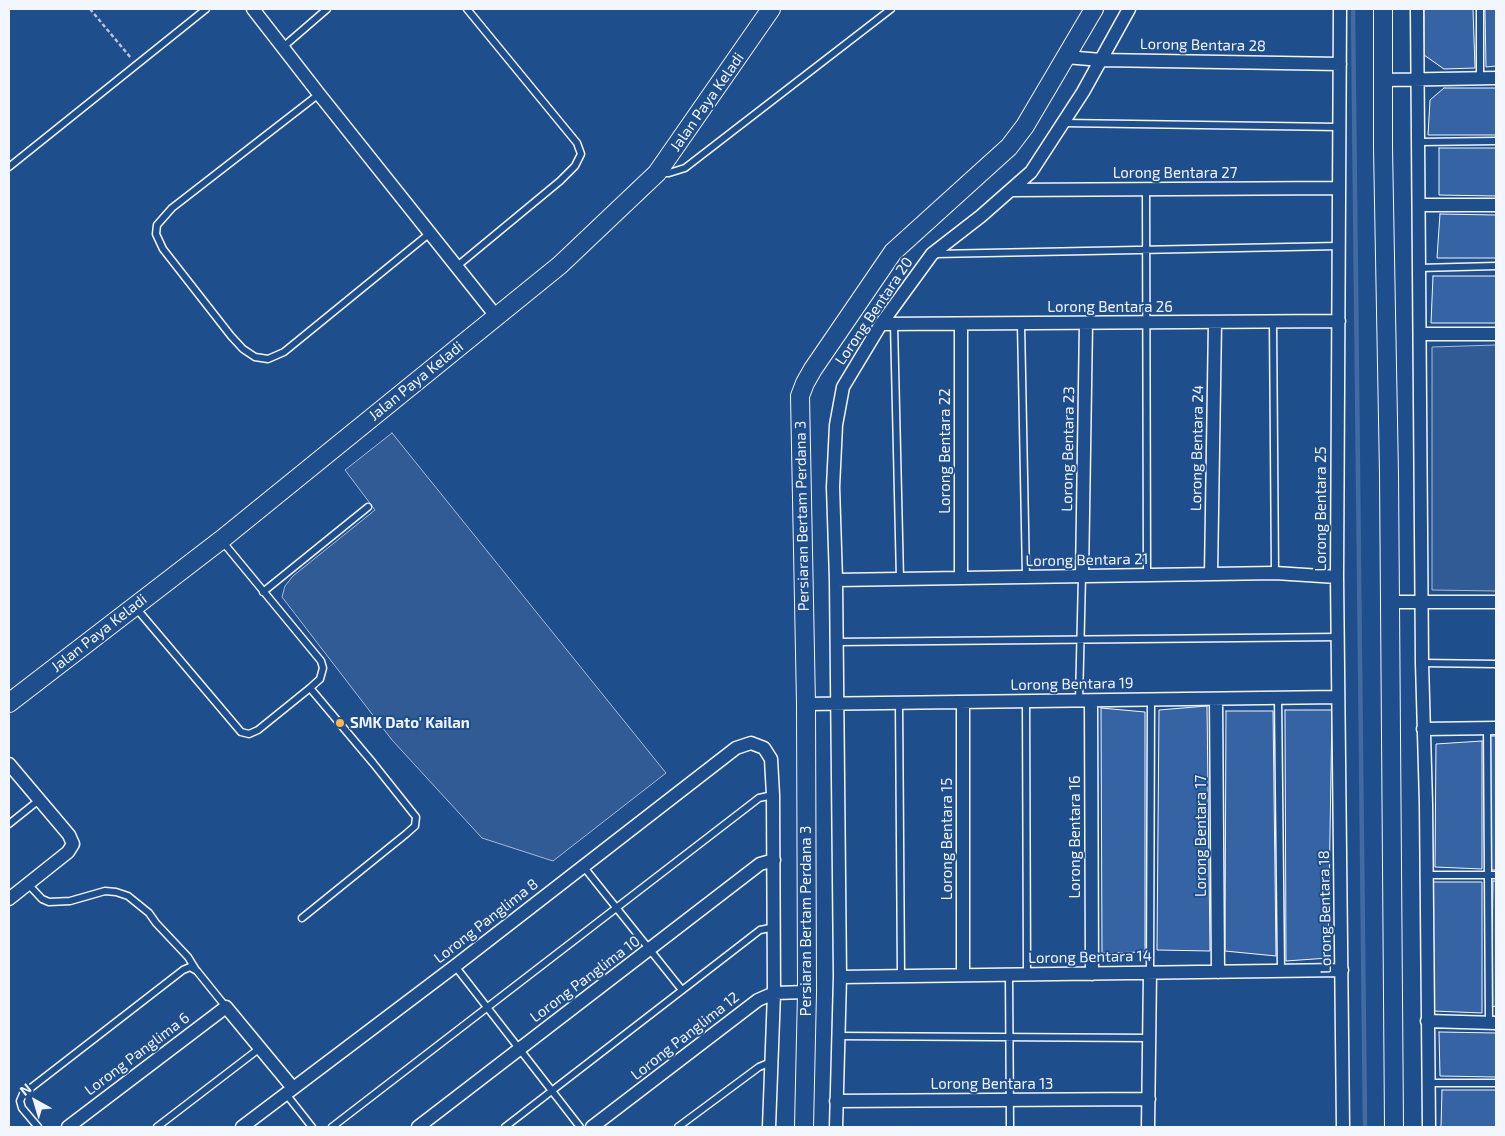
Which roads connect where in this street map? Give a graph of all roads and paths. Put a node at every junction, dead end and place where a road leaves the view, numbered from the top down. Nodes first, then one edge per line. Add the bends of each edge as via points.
1 (90, 9) edge
2 (206, 9) edge
3 (253, 9) edge
4 (327, 9) edge
5 (467, 9) edge
6 (771, 9) edge
7 (892, 9) edge
8 (1094, 9) edge
9 (1129, 9) edge
10 (1340, 9) edge
11 (1383, 9) edge
12 (1417, 9) edge
13 (1480, 9) edge
14 (283, 48) junction
15 (1066, 57) junction
16 (1101, 60) junction
17 (1340, 64) junction
18 (137, 65) junction
19 (1418, 78) junction
20 (1480, 78) junction
21 (1496, 78) edge
22 (1384, 80) junction
23 (319, 94) junction
24 (1062, 123) junction
25 (1340, 127) junction
26 (1496, 141) edge
27 (1419, 142) junction
28 (9, 167) edge
29 (657, 173) junction
30 (1339, 188) junction
31 (1146, 189) junction
32 (1011, 190) junction
33 (1496, 205) edge
34 (1420, 206) junction
35 (430, 233) junction
36 (1339, 246) junction
37 (1146, 250) junction
38 (932, 254) junction
39 (1496, 266) edge
40 (456, 268) junction
41 (1420, 268) junction
42 (496, 316) junction
43 (1338, 321) junction
44 (1215, 322) junction
45 (1273, 322) junction
46 (1086, 323) junction
47 (1146, 323) junction
48 (881, 324) junction
49 (894, 324) junction
50 (961, 324) junction
51 (1021, 324) junction
52 (1420, 334) junction
53 (1496, 334) edge
54 (368, 507) dead end
55 (221, 540) junction
56 (1275, 573) junction
57 (1211, 574) junction
58 (1147, 575) junction
59 (1082, 576) junction
60 (1026, 577) junction
61 (1337, 577) junction
62 (962, 578) junction
63 (900, 579) junction
64 (836, 580) junction
65 (263, 592) junction
66 (1390, 602) junction
67 (1422, 602) junction
68 (1496, 602) edge
69 (135, 607) junction
70 (1338, 637) junction
71 (1080, 640) junction
72 (836, 642) junction
73 (1422, 663) junction
74 (1496, 664) edge
75 (310, 688) junction
76 (1338, 697) junction
77 (1278, 698) junction
78 (1216, 699) junction
79 (1151, 700) junction
80 (1026, 701) junction
81 (1085, 701) junction
82 (963, 702) junction
83 (9, 703) edge
84 (899, 703) junction
85 (806, 704) junction
86 (837, 704) junction
87 (1423, 728) junction
88 (1492, 728) edge
89 (9, 764) edge
90 (773, 794) junction
91 (39, 800) junction
92 (9, 824) edge
93 (774, 860) junction
94 (583, 866) junction
95 (1425, 875) junction
96 (1488, 875) junction
97 (1496, 875) edge
98 (28, 884) junction
99 (9, 899) edge
100 (616, 907) junction
101 (302, 918) dead end
102 (775, 927) junction
103 (650, 950) junction
104 (455, 966) junction
105 (1342, 970) junction
106 (197, 971) junction
107 (1282, 971) junction
108 (1218, 972) junction
109 (1150, 973) junction
110 (1092, 974) junction
111 (1009, 975) junction
112 (1027, 975) junction
113 (901, 976) junction
114 (963, 976) junction
115 (840, 977) junction
116 (682, 990) junction
117 (806, 992) junction
118 (774, 993) junction
119 (226, 1007) junction
120 (487, 1007) junction
121 (1427, 1021) junction
122 (1492, 1023) edge
123 (838, 1036) junction
124 (1150, 1038) junction
125 (1009, 1039) junction
126 (260, 1048) junction
127 (520, 1049) junction
128 (771, 1062) junction
129 (1428, 1083) junction
130 (1496, 1083) edge
131 (290, 1091) junction
132 (552, 1091) junction
133 (1149, 1099) junction
134 (1010, 1100) junction
135 (836, 1101) junction
136 (38, 1127) edge
137 (68, 1127) edge
138 (157, 1127) edge
139 (242, 1127) edge
140 (312, 1127) edge
141 (332, 1127) edge
142 (418, 1127) edge
143 (505, 1127) edge
144 (580, 1127) edge
145 (592, 1127) edge
146 (678, 1127) edge
147 (769, 1127) edge
148 (804, 1127) edge
149 (836, 1127) edge
150 (1010, 1127) edge
151 (1148, 1127) edge
152 (1343, 1127) edge
153 (1394, 1127) edge
154 (1429, 1127) edge

1 - 18 path
2 - 18 lane
3 - 14 street
4 - 14 lane
5 - 40 lane via 577,143 581,154 575,166 560,181
6 - 29 street, Jalan Paya Keladi
7 - 29 lane via 685,168
8 - 15 street, Persiaran Bertam Perdana 3
9 - 16 street, Lorong Bentara 20
10 - 17 street, Lorong Bentara 25
11 - 22 street
12 - 19 street
13 - 20 lane
14 - 23 street
15 - 16 street, Lorong Bentara 28
15 - 85 street, Persiaran Bertam Perdana 3 via 1009,147 894,252 805,383 800,396 800,412
16 - 17 street, Lorong Bentara 28
16 - 24 street, Lorong Bentara 20
17 - 25 street, Lorong Bentara 25
18 - 28 lane
19 - 20 street
19 - 22 street
19 - 27 street
20 - 21 street
22 - 66 street via 1382,148
23 - 35 street
23 - 35 lane via 172,208 157,225 156,234 163,249 231,336 255,357 268,358 284,352
24 - 25 lane
24 - 32 street, Lorong Bentara 20 via 1031,172
25 - 30 street, Lorong Bentara 25
26 - 27 lane
27 - 34 street
29 - 42 street, Jalan Paya Keladi via 560,265
30 - 31 street, Lorong Bentara 27
30 - 36 street, Lorong Bentara 25
31 - 32 street, Lorong Bentara 27
31 - 37 lane
32 - 38 street, Lorong Bentara 20
33 - 34 street
34 - 41 street
35 - 40 street
36 - 37 lane
36 - 43 street, Lorong Bentara 25
37 - 38 lane
37 - 47 lane
38 - 48 street, Lorong Bentara 20
39 - 41 lane
40 - 42 street
41 - 52 street
42 - 55 street, Jalan Paya Keladi
43 - 45 street, Lorong Bentara 26
43 - 61 street, Lorong Bentara 25
44 - 45 street, Lorong Bentara 26
44 - 47 street, Lorong Bentara 26
44 - 57 street, Lorong Bentara 24
45 - 56 lane
46 - 47 street, Lorong Bentara 26
46 - 51 street, Lorong Bentara 26
46 - 59 street, Lorong Bentara 23
47 - 58 lane
48 - 49 street, Lorong Bentara 26
48 - 64 street, Lorong Bentara 20 via 843,387 836,425 833,487
49 - 50 street, Lorong Bentara 26
49 - 63 lane
50 - 51 street, Lorong Bentara 26
50 - 62 street, Lorong Bentara 22
51 - 60 lane
52 - 53 street
52 - 67 street
54 - 65 lane
55 - 65 lane
55 - 69 street, Jalan Paya Keladi
56 - 57 street, Lorong Bentara 21
56 - 61 street, Lorong Bentara 21
57 - 58 street, Lorong Bentara 21
58 - 59 street, Lorong Bentara 21
59 - 60 street, Lorong Bentara 21
59 - 71 lane
60 - 62 street, Lorong Bentara 21
61 - 70 street, Lorong Bentara 25
62 - 63 street, Lorong Bentara 21
63 - 64 street, Lorong Bentara 21
64 - 72 street, Lorong Bentara 20
65 - 75 lane via 321,661 320,679
66 - 67 street
66 - 153 street
67 - 68 street
67 - 73 street
69 - 75 lane via 241,732 249,734 258,730
69 - 83 street, Jalan Paya Keladi
70 - 71 lane
70 - 76 street, Lorong Bentara 25
71 - 72 lane
71 - 81 lane
72 - 86 street, Lorong Bentara 20
73 - 74 lane
73 - 87 street
75 - 101 lane via 416,817 415,826 406,834
76 - 77 street, Lorong Bentara 19
76 - 105 street, Lorong Bentara 18
77 - 78 street, Lorong Bentara 19
77 - 107 lane
78 - 79 street, Lorong Bentara 19
78 - 108 street, Lorong Bentara 17
79 - 81 street, Lorong Bentara 19
79 - 109 lane
80 - 81 street, Lorong Bentara 19
80 - 82 street, Lorong Bentara 19
80 - 112 lane
81 - 110 street, Lorong Bentara 16
82 - 84 street, Lorong Bentara 19
82 - 114 street, Lorong Bentara 15
84 - 86 street, Lorong Bentara 19
84 - 113 lane
85 - 86 street, Lorong Bentara 19
85 - 117 street, Persiaran Bertam Perdana 3
86 - 115 street, Lorong Bentara 20
87 - 88 street
87 - 95 street
88 - 96 lane
89 - 91 street
90 - 93 street
90 - 94 street, Lorong Panglima 8 via 771,759 764,748 751,743 736,748
90 - 100 lane via 759,798
91 - 92 lane
91 - 98 street via 73,844 68,852
93 - 102 street
93 - 103 street, Lorong Panglima 10 via 760,864
94 - 100 lane
94 - 104 street, Lorong Panglima 8
95 - 96 lane
95 - 121 street
96 - 97 lane
96 - 122 lane
98 - 99 street
98 - 106 lane via 48,902 70,901 105,891 128,896 149,913
100 - 103 lane
100 - 120 lane
102 - 116 lane via 760,930
102 - 118 street
103 - 116 lane
103 - 127 street, Lorong Panglima 10
104 - 120 lane
104 - 131 street, Lorong Panglima 8
105 - 107 street, Lorong Bentara 14
105 - 152 street, Lorong Bentara 18
106 - 119 lane
106 - 136 lane via 183,970 23,1094 20,1100 22,1108
107 - 108 street, Lorong Bentara 14
108 - 109 street, Lorong Bentara 14
109 - 110 street, Lorong Bentara 14
109 - 124 street
110 - 112 street, Lorong Bentara 14
111 - 112 street, Lorong Bentara 14
111 - 114 street, Lorong Bentara 14
111 - 125 lane
113 - 114 street, Lorong Bentara 14
113 - 115 street, Lorong Bentara 14
115 - 123 street, Lorong Bentara 20
116 - 132 lane
117 - 118 street, Lorong Panglima 12
117 - 148 street, Persiaran Bertam Perdana 3
118 - 128 street
118 - 145 street, Lorong Panglima 12 via 758,1000
119 - 126 street
119 - 137 street, Lorong Panglima 6
120 - 127 lane
120 - 141 lane
121 - 122 street
121 - 129 street
123 - 125 lane
123 - 135 street, Lorong Bentara 20
124 - 125 lane
124 - 133 street
125 - 134 lane
126 - 131 street
126 - 138 lane
127 - 132 lane
127 - 142 street, Lorong Panglima 10
128 - 146 lane via 759,1067
128 - 147 street
129 - 130 lane
129 - 154 street
131 - 139 street, Lorong Panglima 8
131 - 140 lane
132 - 143 lane
132 - 144 lane
133 - 134 street, Lorong Bentara 13
133 - 151 street
134 - 135 street, Lorong Bentara 13
134 - 150 lane
135 - 149 street, Lorong Bentara 20

